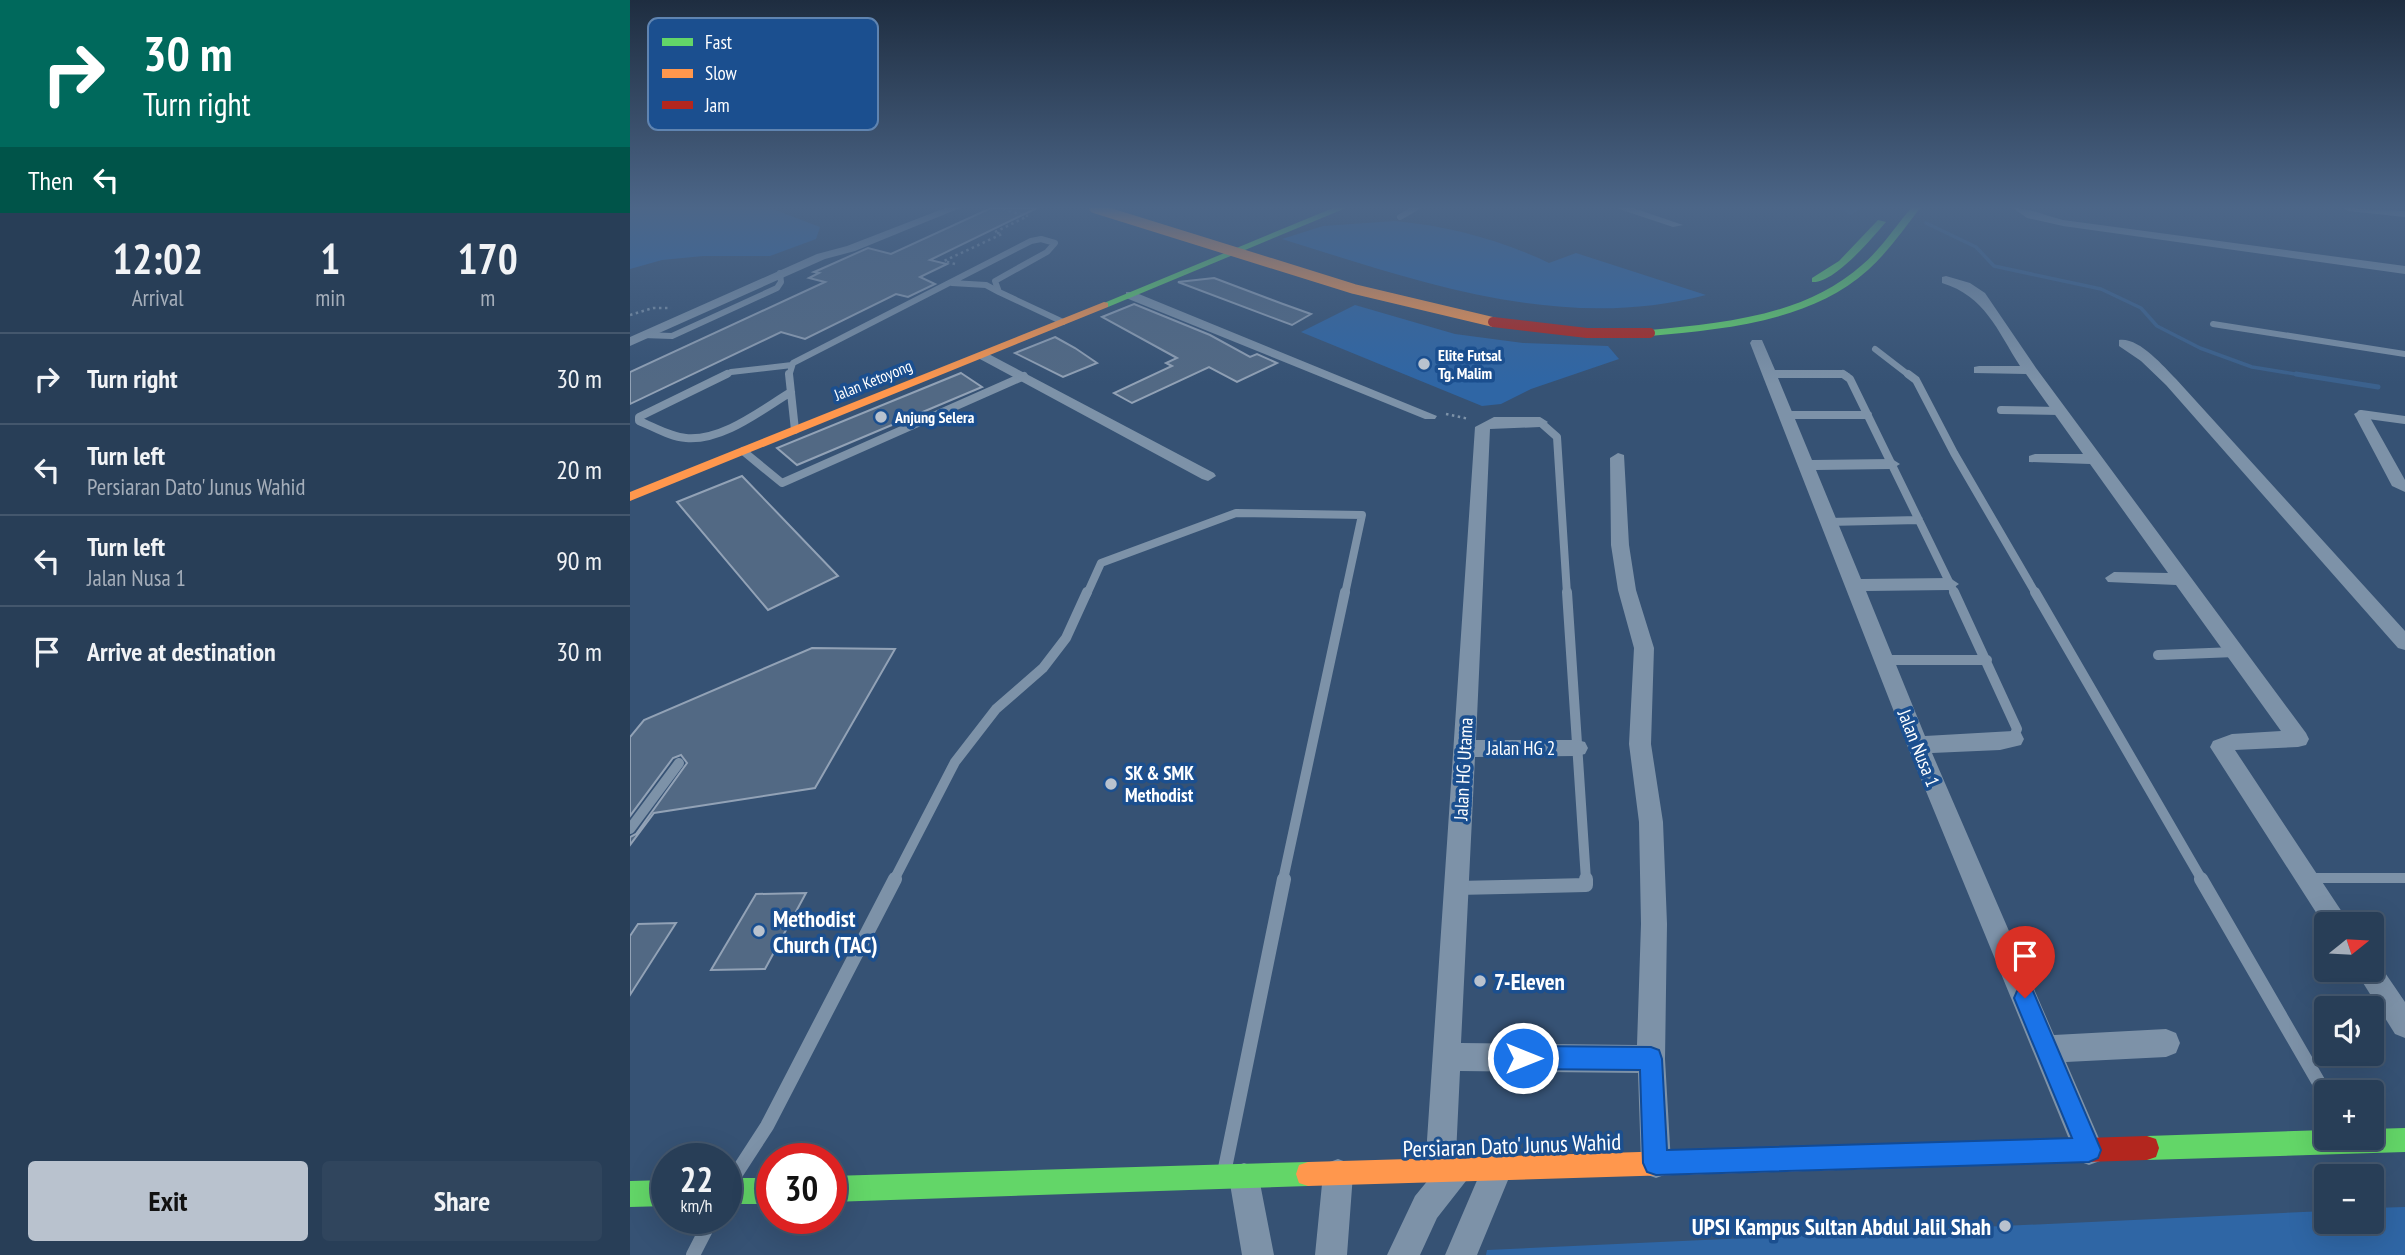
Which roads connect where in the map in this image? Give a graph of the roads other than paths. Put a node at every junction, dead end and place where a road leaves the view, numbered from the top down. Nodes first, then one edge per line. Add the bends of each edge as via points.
1 (796, 267) edge
2 (983, 267) edge
3 (1021, 267) edge
4 (1199, 267) edge
5 (1282, 267) edge
6 (1331, 267) edge
7 (1836, 267) edge
8 (1864, 267) edge
9 (2380, 267) edge
10 (2405, 270) edge
11 (1947, 280) dead end
12 (952, 283) junction
13 (999, 292) junction
14 (1130, 295) junction
15 (1063, 322) junction
16 (2213, 324) dead end
17 (1652, 327) junction
18 (630, 342) edge
19 (1757, 343) dead end
20 (2124, 343) dead end
21 (1875, 349) dead end
22 (2405, 354) edge
23 (983, 355) junction
24 (792, 365) junction
25 (1979, 370) dead end
26 (2030, 370) junction
27 (1769, 374) junction
28 (1843, 374) joint
29 (1024, 376) junction
30 (790, 392) junction
31 (2001, 410) dead end
32 (2060, 411) junction
33 (2361, 414) joint
34 (1785, 415) junction
35 (1868, 415) junction
36 (1430, 416) road end
37 (2405, 420) edge
38 (1539, 422) joint
39 (795, 430) junction
40 (743, 451) junction
41 (1618, 458) dead end
42 (2035, 459) dead end
43 (2096, 459) junction
44 (1892, 464) junction
45 (1805, 465) junction
46 (1208, 476) dead end
47 (2403, 488) edge
48 (630, 497) edge
49 (1919, 520) junction
50 (1828, 522) junction
51 (2114, 578) dead end
52 (2180, 579) junction
53 (1950, 584) junction
54 (1853, 585) junction
55 (2405, 643) edge
56 (2235, 652) junction
57 (2158, 655) dead end
58 (1884, 660) junction
59 (1987, 660) junction
60 (2014, 739) joint
61 (1918, 745) junction
62 (1464, 748) junction
63 (1577, 748) junction
64 (680, 763) dead end
65 (630, 829) edge
66 (2306, 878) junction
67 (2405, 878) edge
68 (1456, 888) junction
69 (2329, 912) edge
70 (2376, 982) edge
71 (2405, 1025) edge
72 (2166, 1043) dead end
73 (2046, 1049) junction
74 (1447, 1057) junction
75 (1651, 1059) junction
76 (2317, 1080) edge
77 (2384, 1140) edge
78 (2405, 1140) edge
79 (2314, 1141) edge
80 (2089, 1150) junction
81 (1656, 1163) junction
82 (742, 1165) edge
83 (1498, 1168) junction
84 (1448, 1170) junction
85 (1338, 1174) junction
86 (1233, 1178) junction
87 (847, 1189) edge
88 (651, 1193) edge
89 (630, 1194) edge
90 (704, 1234) edge
91 (693, 1255) edge
92 (1258, 1255) edge
93 (1331, 1255) edge
94 (1403, 1255) edge
95 (1461, 1255) edge

1 - 18 street
2 - 12 lane
3 - 13 lane via 995,281
4 - 14 main road, Jalan Ketoyong
5 - 17 main road, bridge via 1480,321 1587,333
6 - 17 main road via 1450,302
7 - 17 main road via 1799,289 1762,303
8 - 17 main road via 1825,293 1762,317 1714,327
9 - 10 street
11 - 26 street via 1981,296
12 - 13 lane via 986,285
12 - 24 lane
13 - 15 lane
14 - 15 main road, Jalan Ketoyong
14 - 36 street
15 - 23 main road, Jalan Ketoyong
16 - 22 lane
19 - 27 street, Jalan Nusa 1
20 - 55 street via 2171,382
21 - 76 lane via 1916,380 1924,393 1954,453
23 - 29 street
23 - 39 main road, Jalan Ketoyong
24 - 30 lane
24 - 30 lane via 731,372 639,417 639,421 695,439 712,435
25 - 26 street
26 - 32 street
27 - 28 street
27 - 34 street, Jalan Nusa 1
28 - 35 lane
29 - 40 lane via 782,483
29 - 46 street
30 - 39 lane
31 - 32 lane
32 - 43 street
33 - 37 lane
33 - 47 street
34 - 35 lane
34 - 45 street, Jalan Nusa 1
35 - 44 lane
38 - 62 street, Jalan HG Utama via 1494,422 1482,427
38 - 63 lane via 1557,437
39 - 40 main road, Jalan Ketoyong
40 - 48 main road, Jalan Ketoyong
41 - 75 street via 1620,545 1644,648 1640,744 1651,822
42 - 43 street
43 - 52 street
44 - 45 street
44 - 49 lane
45 - 50 street, Jalan Nusa 1
49 - 50 lane
49 - 53 lane
50 - 54 street, Jalan Nusa 1
51 - 52 street
52 - 56 street
53 - 54 street
53 - 59 lane
54 - 58 street, Jalan Nusa 1
56 - 57 lane
56 - 66 street via 2298,739 2232,742 2221,747
58 - 59 lane
58 - 61 street, Jalan Nusa 1
59 - 60 lane via 2017,729
60 - 61 street
61 - 73 street, Jalan Nusa 1
62 - 63 street, Jalan HG 2
62 - 68 street, Jalan HG Utama
63 - 68 lane via 1586,885
64 - 65 lane
66 - 67 lane
66 - 69 street
68 - 74 street, Jalan HG Utama
70 - 71 street
72 - 73 street
73 - 80 street, Jalan Nusa 1
74 - 75 street
74 - 84 street, Jalan HG Utama
75 - 81 street
77 - 78 main road, Persiaran Dato' Junus Wahid
79 - 80 main road, Persiaran Dato' Junus Wahid
80 - 81 main road, Persiaran Dato' Junus Wahid
81 - 83 main road, Persiaran Dato' Junus Wahid
82 - 86 lane via 767,1126 955,762 996,709 1043,668 1066,638 1101,563 1236,513 1362,514 1245,1059
83 - 84 main road, Persiaran Dato' Junus Wahid
83 - 95 street
84 - 85 main road, Persiaran Dato' Junus Wahid
84 - 94 street
85 - 86 main road, Persiaran Dato' Junus Wahid
85 - 93 street
86 - 87 main road, Persiaran Dato' Junus Wahid
86 - 92 street
88 - 89 main road
90 - 91 lane

